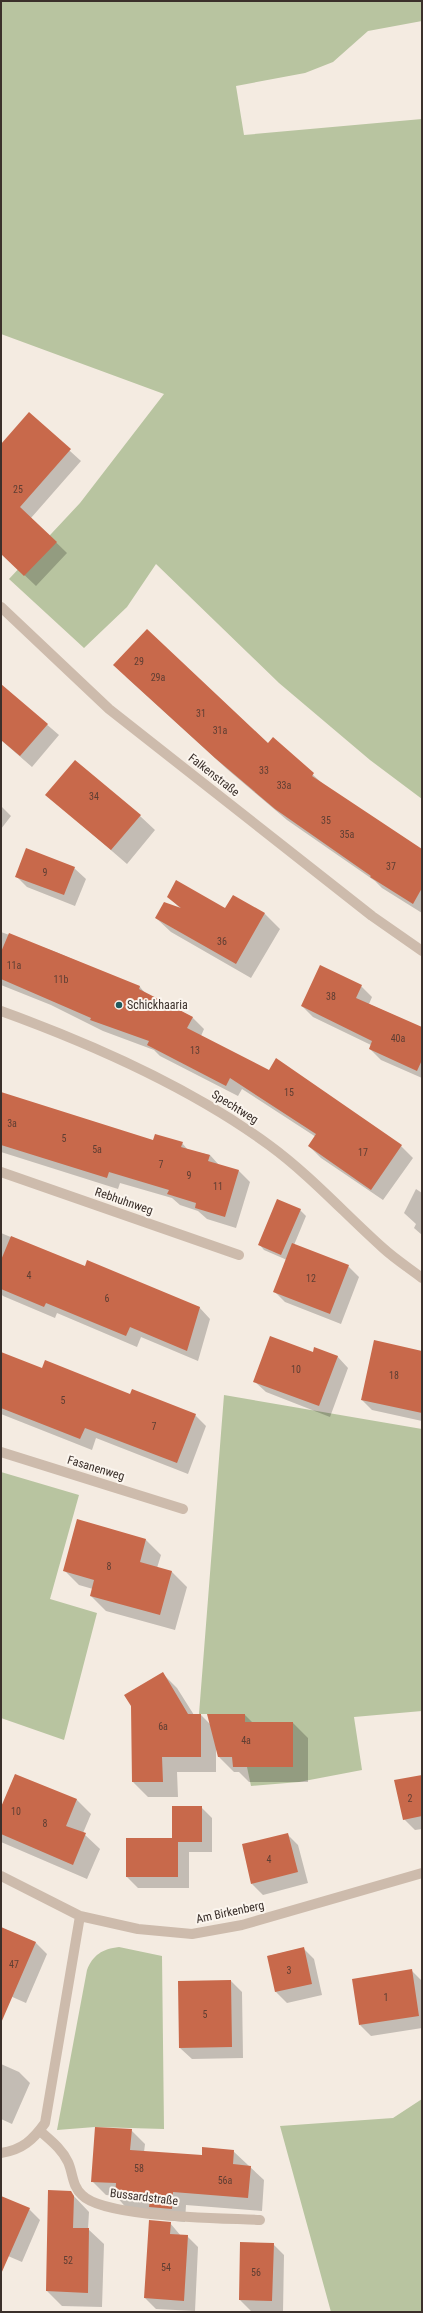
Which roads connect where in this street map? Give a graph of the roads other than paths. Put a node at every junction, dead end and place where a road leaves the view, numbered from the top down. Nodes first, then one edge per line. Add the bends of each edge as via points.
1 (1, 607) edge
2 (422, 951) edge
3 (1, 1011) edge
4 (1, 1172) edge
5 (239, 1255) dead end
6 (422, 1278) edge
7 (1, 1452) edge
8 (183, 1509) dead end
9 (422, 1873) edge
10 (1, 1876) edge
11 (80, 1916) junction
12 (40, 2131) junction
13 (1, 2154) edge
14 (260, 2220) dead end

1 - 2 street, Falkenstraße via 109,709 372,916
3 - 6 street, Spechtweg via 49,1028 114,1058 169,1084 232,1120 302,1172 384,1250
4 - 5 street, Rebhuhnweg
7 - 8 street, Fasanenweg
9 - 11 street, Am Birkenberg via 242,1925 192,1934 138,1929
10 - 11 street, Am Birkenberg
11 - 12 street via 45,2123
12 - 13 street via 23,2148
12 - 14 street, Bussardstraße via 60,2149 68,2162 73,2182 81,2195 93,2203 140,2212

